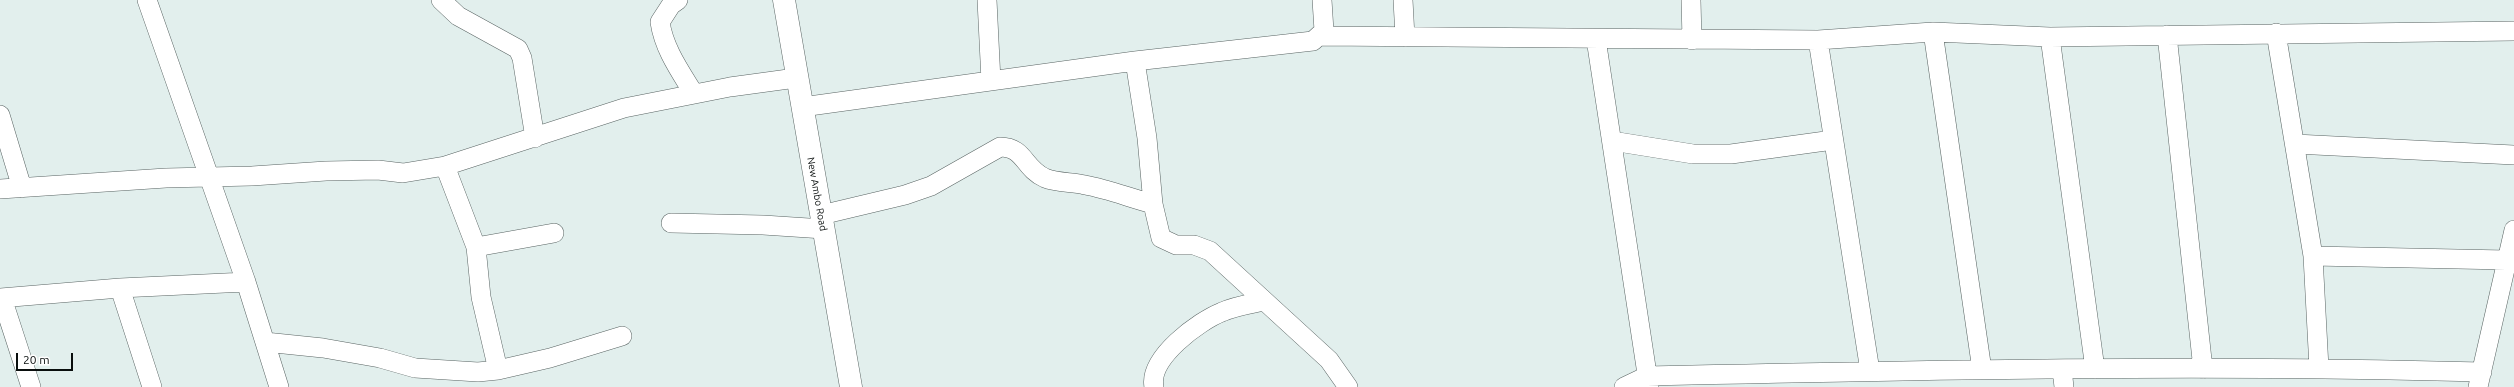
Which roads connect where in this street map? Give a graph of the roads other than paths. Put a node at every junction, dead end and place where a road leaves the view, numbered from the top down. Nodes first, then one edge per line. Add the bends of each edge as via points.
1 (147, 0) edge
2 (441, 0) edge
3 (678, 0) edge
4 (784, 0) edge
5 (988, 0) edge
6 (1322, 0) edge
7 (1403, 0) edge
8 (1691, 0) edge
9 (2514, 31) edge
10 (1933, 32) junction
11 (2276, 33) junction
12 (2167, 35) junction
13 (1321, 36) junction
14 (1405, 37) junction
15 (2050, 37) junction
16 (1596, 39) junction
17 (1692, 40) junction
18 (1818, 40) junction
19 (1135, 61) junction
20 (796, 78) junction
21 (991, 81) junction
22 (694, 94) junction
23 (802, 107) junction
24 (0, 115) edge
25 (535, 138) junction
26 (1833, 140) junction
27 (1612, 141) junction
28 (2295, 144) junction
29 (2514, 155) edge
30 (445, 166) junction
31 (209, 177) junction
32 (22, 188) junction
33 (0, 189) edge
34 (1153, 204) junction
35 (822, 222) junction
36 (671, 223) dead end
37 (2514, 230) edge
38 (554, 234) dead end
39 (476, 247) junction
40 (2313, 256) junction
41 (2506, 260) junction
42 (246, 282) junction
43 (120, 288) junction
44 (1, 298) edge
45 (1264, 301) junction
46 (622, 336) dead end
47 (265, 342) junction
48 (2319, 368) junction
49 (2095, 369) junction
50 (2203, 369) junction
51 (498, 370) junction
52 (1982, 370) junction
53 (1870, 371) junction
54 (2063, 378) edge
55 (469, 379) edge
56 (2480, 380) edge
57 (1648, 381) edge
58 (31, 387) edge
59 (152, 387) edge
60 (279, 387) edge
61 (851, 387) edge
62 (1154, 387) edge
63 (1348, 387) edge
64 (1624, 387) edge

1 - 31 street
2 - 25 street via 458,16 518,49 522,58
3 - 22 street via 671,5 660,22 662,36
4 - 20 main road, New Ambo Road
5 - 21 street
6 - 13 street via 1324,31
7 - 14 street
8 - 17 street
9 - 11 street
10 - 15 street
10 - 18 street
10 - 52 street
11 - 12 street
11 - 28 street
12 - 15 street
12 - 50 street
13 - 14 street
13 - 19 street via 1313,42
14 - 16 street
15 - 49 street
16 - 17 street
16 - 27 street
17 - 18 street
18 - 26 street
19 - 21 street
19 - 34 street via 1147,138
20 - 22 street
20 - 23 main road, New Ambo Road
21 - 23 street
22 - 25 street via 624,108
23 - 35 main road, New Ambo Road
24 - 32 street
25 - 30 street
26 - 27 street via 1731,154 1692,154
26 - 53 street
27 - 57 street
28 - 29 street
28 - 40 street
30 - 31 street via 403,173 378,170 326,170
30 - 39 street
31 - 32 street
31 - 42 street
32 - 33 street
34 - 35 street via 1086,185 1046,179 1028,168 1021,154 1011,147 1000,147 931,186
34 - 45 street via 1160,238 1176,245 1194,245 1210,251
35 - 36 street
35 - 61 main road, New Ambo Road
37 - 41 street
38 - 39 street
39 - 51 street via 481,297
40 - 41 street
40 - 48 street
41 - 56 street
42 - 43 street
42 - 47 street
43 - 44 street
43 - 59 street
44 - 58 street
45 - 62 street via 1222,312 1186,333 1161,360
45 - 63 street via 1329,360
46 - 51 street via 550,358
47 - 55 street via 323,348 380,358
47 - 60 street
48 - 50 street
48 - 56 street
49 - 50 street
49 - 54 street
51 - 55 street
52 - 53 street
52 - 54 street
53 - 57 street
57 - 64 street

